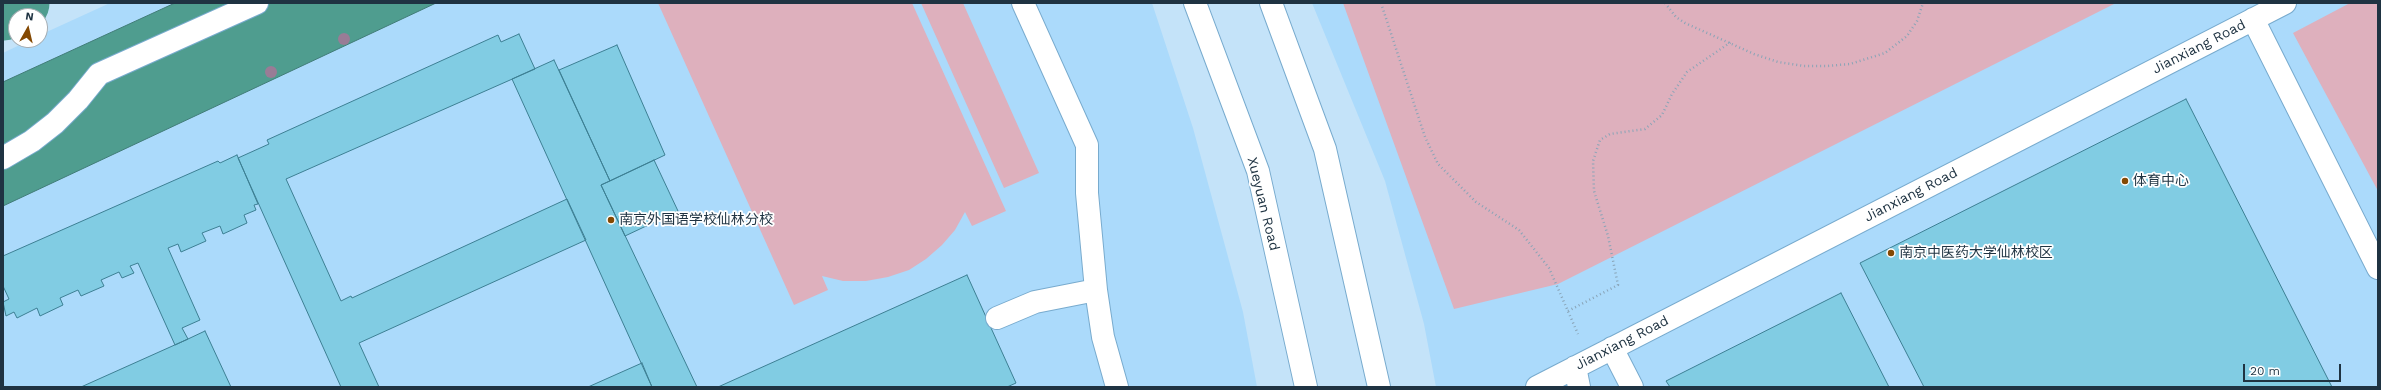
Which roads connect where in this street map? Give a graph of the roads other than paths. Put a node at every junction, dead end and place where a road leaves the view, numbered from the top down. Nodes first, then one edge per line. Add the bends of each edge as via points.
1 (257, 3) edge
2 (1023, 3) edge
3 (1195, 3) edge
4 (1271, 3) edge
5 (2285, 3) edge
6 (2253, 19) junction
7 (3, 158) edge
8 (2378, 268) edge
9 (1096, 290) junction
10 (997, 318) dead end
11 (1612, 348) junction
12 (1581, 371) edge
13 (1117, 387) edge
14 (1306, 387) edge
15 (1379, 387) edge
16 (1536, 387) edge
17 (1632, 387) edge

1 - 7 street via 99,74 55,123 32,141
2 - 9 street via 1087,145 1087,193
3 - 14 street, Xueyuan Road via 1258,171
4 - 15 street via 1325,149
5 - 6 street, Jianxiang Road
6 - 8 street
6 - 11 street, Jianxiang Road
9 - 10 street via 1035,302
9 - 13 street via 1103,338
11 - 12 street, Jianxiang Road
11 - 17 street
12 - 16 street, Jianxiang Road

